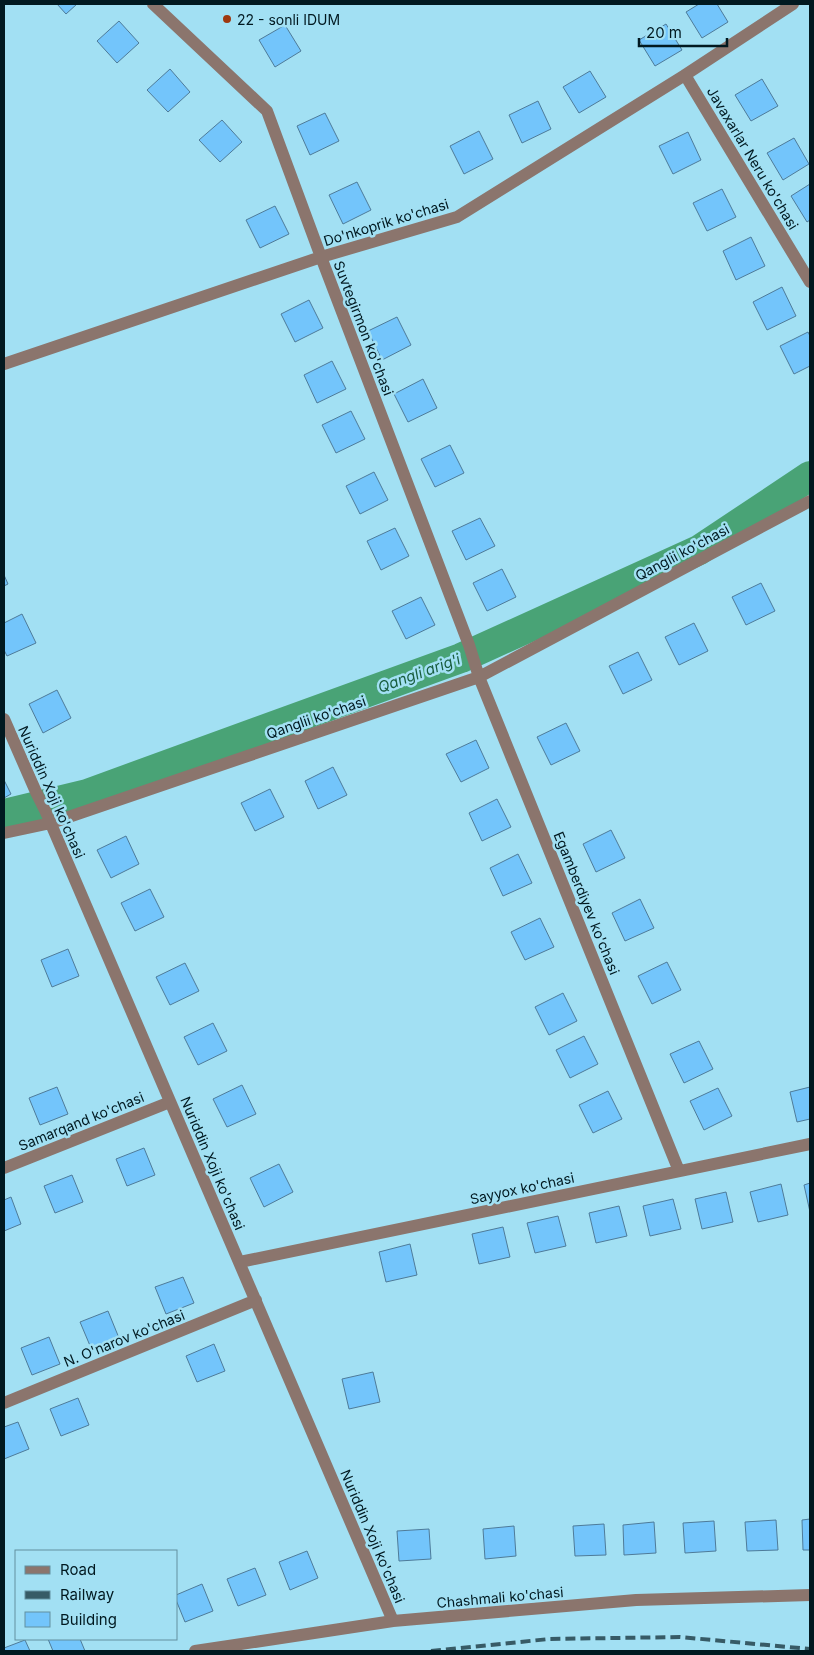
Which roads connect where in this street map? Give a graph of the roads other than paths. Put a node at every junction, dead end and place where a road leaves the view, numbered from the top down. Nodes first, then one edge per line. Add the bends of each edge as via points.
1 (153, 4) edge
2 (793, 4) edge
3 (685, 75) junction
4 (321, 257) junction
5 (810, 282) edge
6 (4, 364) edge
7 (810, 500) edge
8 (469, 645) joint
9 (479, 677) junction
10 (4, 719) edge
11 (51, 823) junction
12 (4, 833) edge
13 (170, 1102) junction
14 (810, 1144) edge
15 (4, 1168) edge
16 (679, 1171) junction
17 (240, 1262) junction
18 (256, 1300) junction
19 (4, 1403) edge
20 (810, 1595) edge
21 (393, 1621) junction
22 (195, 1651) edge

1 - 4 street, Suvtegirmon ko'chasi via 267,111
2 - 3 street, Do'nkoprik ko'chasi
3 - 4 street, Do'nkoprik ko'chasi via 458,217
3 - 5 street, Javaxarlar Neru ko'chasi
4 - 6 street, Do'nkoprik ko'chasi
4 - 8 street, Suvtegirmon ko'chasi
7 - 9 street, Qanglii ko'chasi
8 - 9 street, Egamberdiyev ko'chasi
9 - 11 street, Qanglii ko'chasi
9 - 16 street, Egamberdiyev ko'chasi
10 - 11 street, Nuriddin Xoji ko'chasi
11 - 12 street, Qanglii ko'chasi
11 - 13 street, Nuriddin Xoji ko'chasi
13 - 15 street, Samarqand ko'chasi
13 - 17 street, Nuriddin Xoji ko'chasi
14 - 16 street, Sayyox ko'chasi
16 - 17 street, Sayyox ko'chasi
17 - 18 street, Nuriddin Xoji ko'chasi
18 - 19 street, N. O'narov ko'chasi
18 - 21 street, Nuriddin Xoji ko'chasi
20 - 21 street, Chashmali ko'chasi via 636,1600
21 - 22 street, Chashmali ko'chasi

